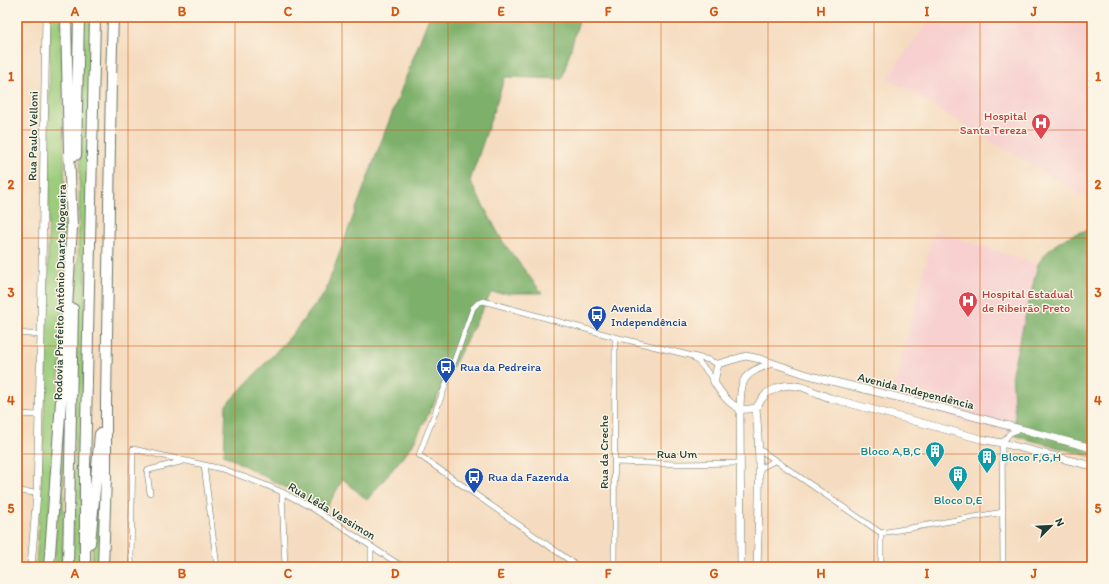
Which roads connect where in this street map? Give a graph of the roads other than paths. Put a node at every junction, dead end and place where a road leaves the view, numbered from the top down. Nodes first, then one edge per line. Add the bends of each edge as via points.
1 (46, 17) edge
2 (66, 17) edge
3 (79, 17) edge
4 (95, 17) edge
5 (109, 17) edge
6 (113, 17) edge
7 (111, 78) junction
8 (72, 227) junction
9 (17, 333) edge
10 (41, 335) junction
11 (615, 337) junction
12 (692, 356) junction
13 (772, 363) junction
14 (718, 364) junction
15 (714, 382) junction
16 (106, 402) junction
17 (740, 408) junction
18 (756, 408) junction
19 (17, 414) edge
20 (38, 416) junction
21 (1022, 429) junction
22 (1002, 443) junction
23 (1092, 448) edge
24 (759, 449) junction
25 (184, 460) junction
26 (776, 460) junction
27 (614, 462) junction
28 (740, 463) junction
29 (204, 465) junction
30 (1092, 466) edge
31 (759, 469) junction
32 (17, 491) edge
33 (282, 492) junction
34 (37, 493) junction
35 (150, 493) dead end
36 (1003, 512) junction
37 (880, 533) junction
38 (371, 547) junction
39 (31, 567) edge
40 (49, 567) edge
41 (68, 567) edge
42 (85, 567) edge
43 (88, 567) edge
44 (104, 567) edge
45 (132, 567) edge
46 (217, 567) edge
47 (285, 567) edge
48 (371, 567) edge
49 (403, 567) edge
50 (579, 567) edge
51 (614, 567) edge
52 (740, 567) edge
53 (758, 567) edge
54 (881, 567) edge
55 (1003, 567) edge

1 - 10 main road, Rua Paulo Velloni
2 - 8 highway
3 - 8 highway, Rodovia Prefeito Antônio Duarte Nogueira
4 - 42 highway
5 - 7 highway
6 - 7 highway
7 - 16 highway
8 - 40 highway
8 - 41 highway, Rodovia Prefeito Antônio Duarte Nogueira via 73,315
9 - 10 street
10 - 20 main road, Rua Paulo Velloni
11 - 12 street
11 - 27 street, Rua da Creche
11 - 50 street via 483,301 478,303 473,308 419,455
12 - 14 street
12 - 15 street via 702,364
13 - 14 main road, Avenida Independência via 746,356
13 - 17 main road via 755,369 746,376 742,386
13 - 21 main road, Avenida Independência via 823,379
14 - 15 main road
15 - 17 main road via 721,393
16 - 43 highway via 100,432
16 - 44 highway
17 - 18 main road
17 - 28 main road
18 - 22 main road via 767,393 789,385
18 - 24 main road
19 - 20 street
20 - 34 main road, Rua Paulo Velloni
21 - 22 street via 1010,433
21 - 23 main road, Avenida Independência
22 - 30 main road
22 - 36 street
24 - 26 street
24 - 31 main road
25 - 29 street, Rua Lêda Vassimon
25 - 35 street via 147,471
25 - 45 street, Rua Lêda Vassimon via 132,449
26 - 31 street
26 - 37 street
27 - 28 street, Rua Um
27 - 51 street, Rua da Creche
28 - 52 main road
29 - 33 street, Rua Lêda Vassimon via 222,469
29 - 46 street
31 - 53 main road
32 - 34 street
33 - 38 street, Rua Lêda Vassimon via 312,508
33 - 47 street
34 - 39 main road, Rua Paulo Velloni
36 - 37 street
36 - 55 street
37 - 54 street
38 - 48 street
38 - 49 street, Rua Lêda Vassimon

